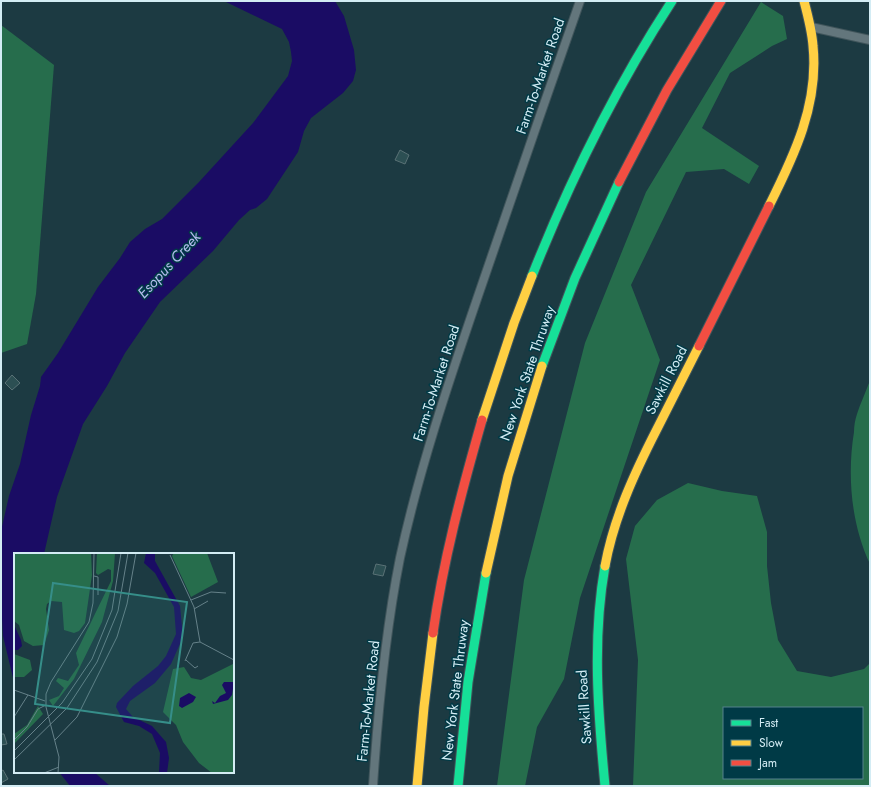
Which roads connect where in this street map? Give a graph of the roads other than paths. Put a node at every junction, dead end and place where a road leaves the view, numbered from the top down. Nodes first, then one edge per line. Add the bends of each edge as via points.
1 (580, 1) edge
2 (672, 1) edge
3 (721, 1) edge
4 (805, 2) edge
5 (810, 27) junction
6 (870, 40) edge
7 (373, 786) edge
8 (417, 786) edge
9 (458, 786) edge
10 (605, 786) edge

1 - 7 street, Farm-To-Market Road via 445,393 414,501 400,559 387,638 377,720
2 - 8 main road, New York State Thruway via 626,78 584,157 542,248 502,353 470,461 444,572 427,676
3 - 9 main road, New York State Thruway via 669,85 621,175 578,271 542,367 512,465 487,566 470,668
4 - 5 main road, Sawkill Road
5 - 6 street
5 - 10 main road, Sawkill Road via 814,56 813,84 810,110 802,137 641,461 622,505 609,549 599,597 595,665

